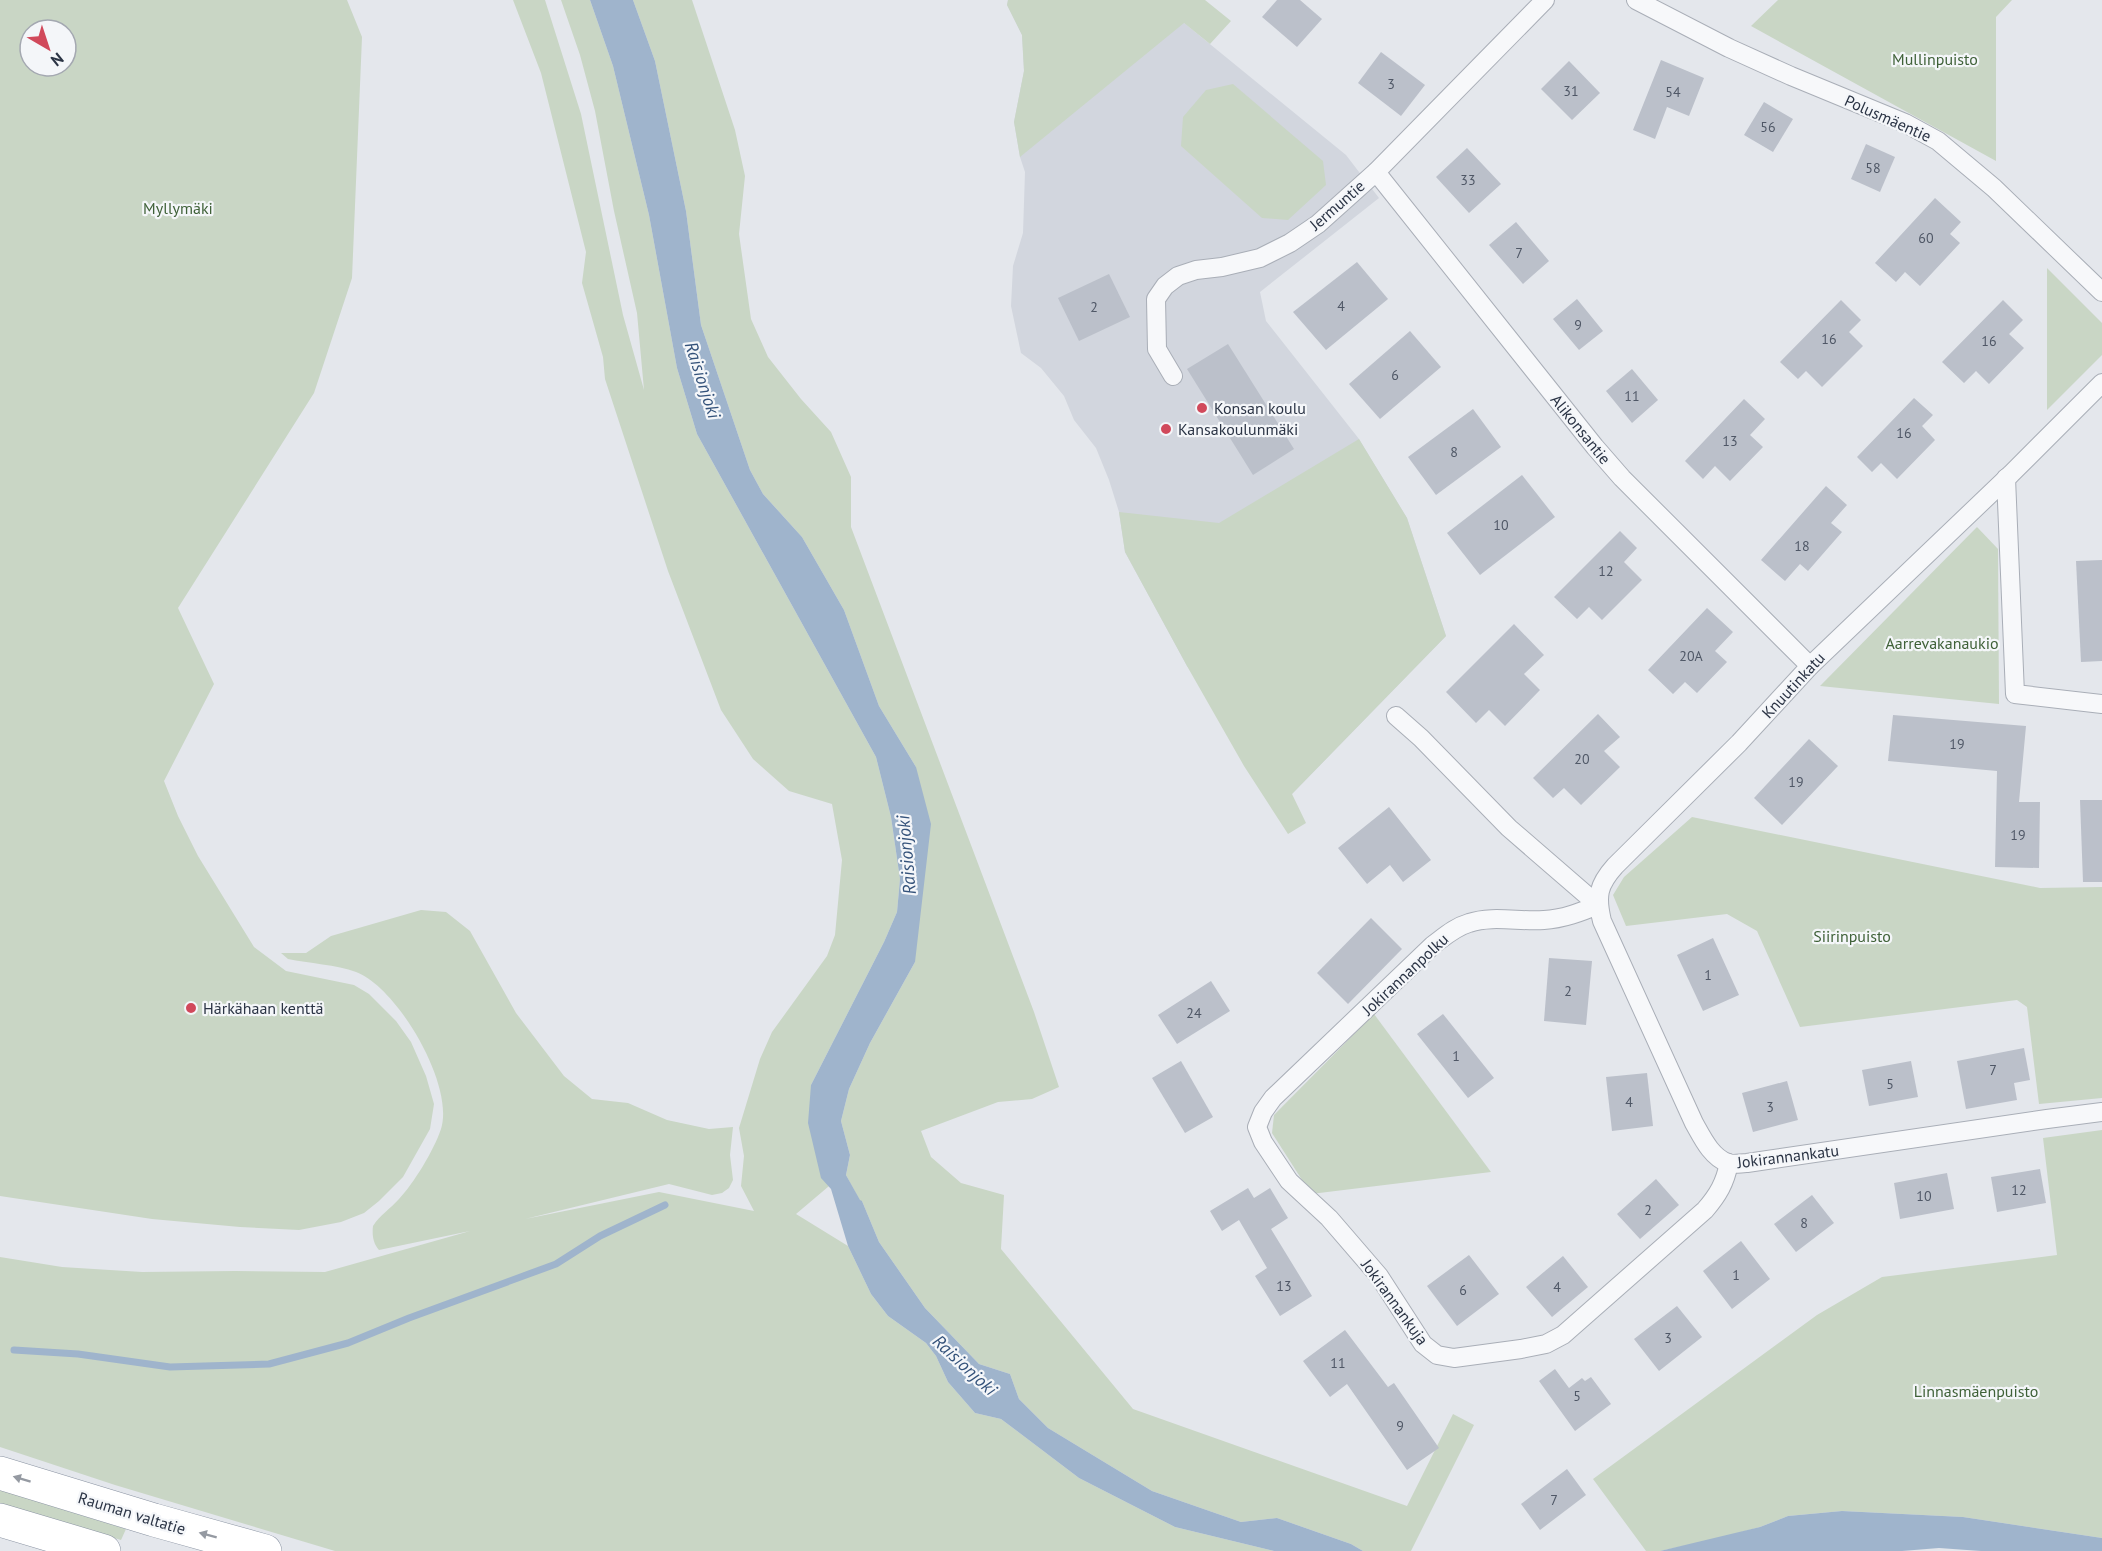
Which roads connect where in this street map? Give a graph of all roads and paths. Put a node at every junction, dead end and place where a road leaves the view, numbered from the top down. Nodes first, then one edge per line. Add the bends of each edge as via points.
1 (1545, 0) edge
2 (1636, 0) edge
3 (1376, 172) junction
4 (2102, 292) edge
5 (1173, 376) dead end
6 (2102, 383) edge
7 (2006, 478) junction
8 (1810, 666) junction
9 (2102, 704) edge
10 (1396, 716) dead end
11 (1598, 905) junction
12 (2102, 1112) edge
13 (1257, 1127) joint
14 (1729, 1163) junction
15 (0, 1473) edge
16 (0, 1520) edge
17 (104, 1551) edge
18 (265, 1551) edge

1 - 3 street, Jermuntie
2 - 4 street, Polusmäentie via 1729,48 1905,123 1938,141 1994,188
3 - 5 street, Jermuntie via 1318,224 1290,243 1260,258 1196,270 1165,285 1156,299 1157,349
3 - 8 street, Alikonsantie via 1622,478
6 - 7 street, Knuutinkatu
7 - 8 street, Knuutinkatu
7 - 9 street via 2015,694
8 - 11 street, Knuutinkatu via 1615,866 1599,890
10 - 11 street via 1509,828
11 - 13 street, Jokirannanpolku via 1544,920 1469,922 1451,931 1274,1098
11 - 14 street, Jokirannankatu via 1694,1123 1714,1154
12 - 14 street, Jokirannankatu
13 - 14 street, Jokirannankuja via 1289,1181 1329,1218 1379,1276 1423,1344 1437,1355 1454,1358 1546,1344 1563,1335 1705,1210 1725,1181
18 -> 15 highway, Rauman valtatie
16 - 17 highway

